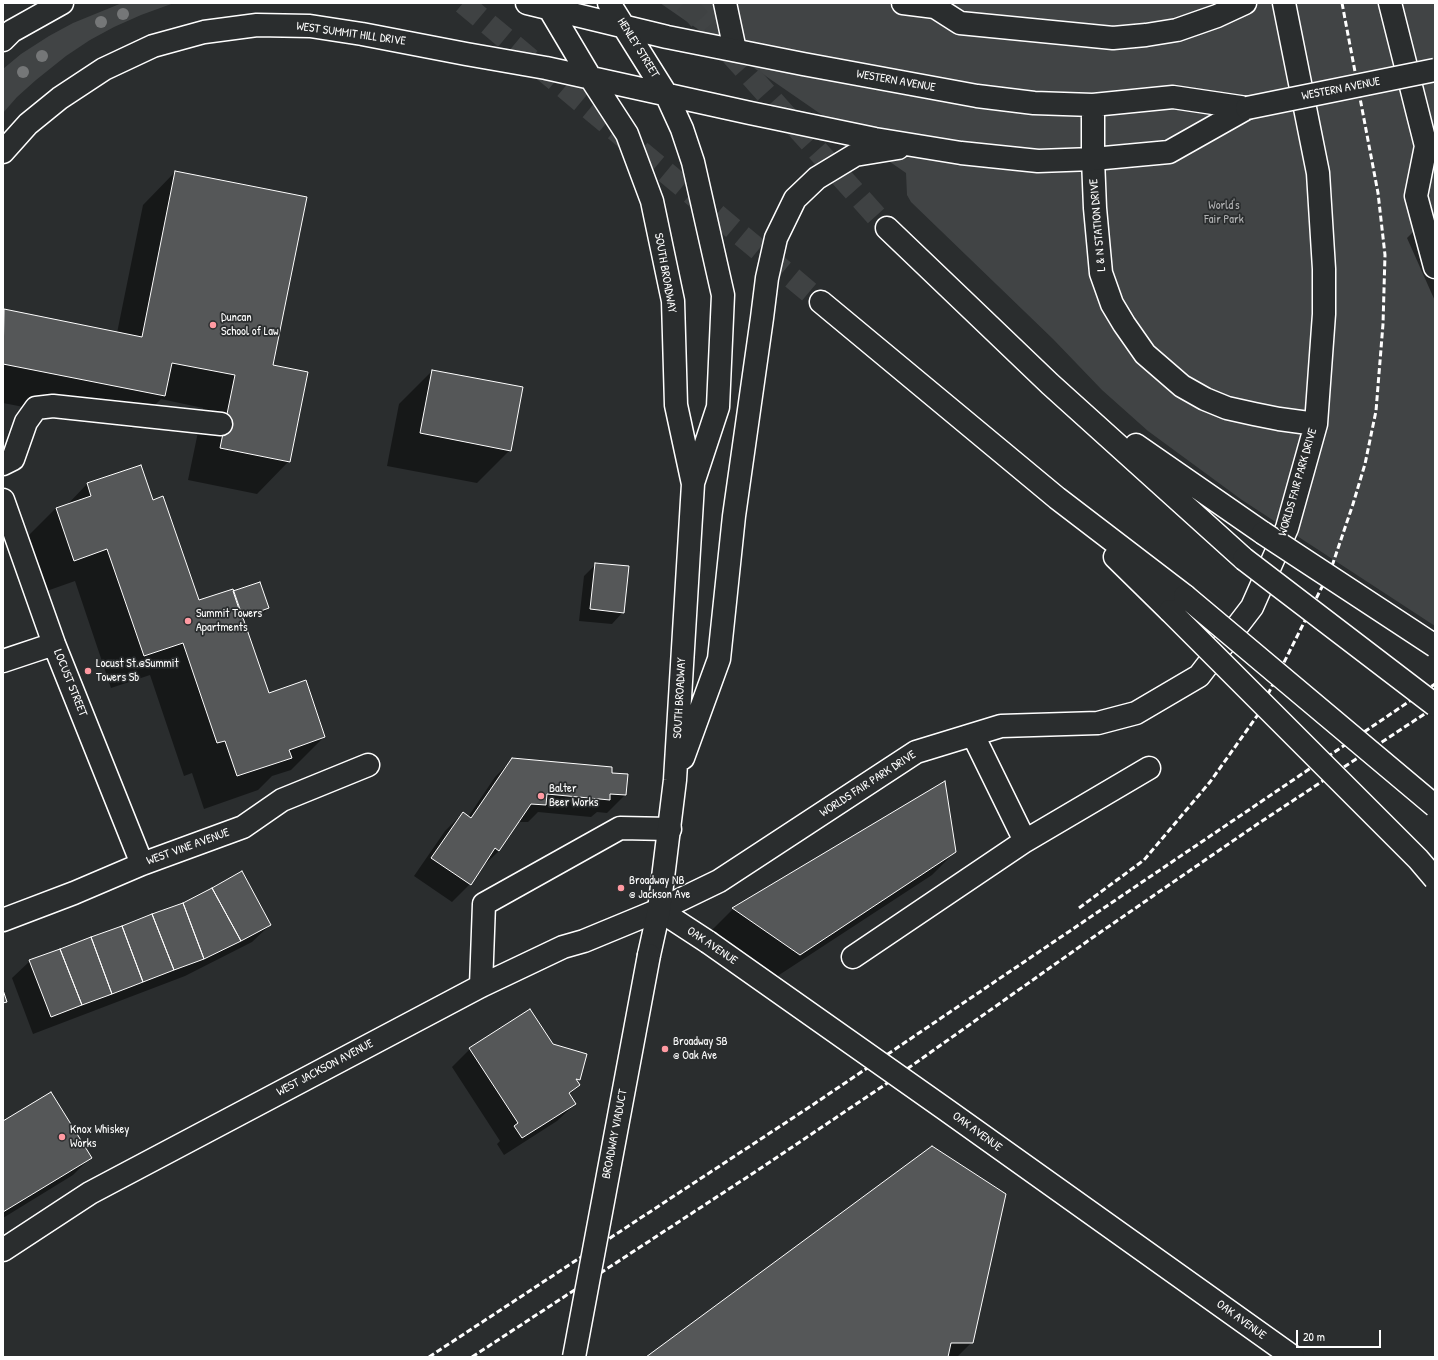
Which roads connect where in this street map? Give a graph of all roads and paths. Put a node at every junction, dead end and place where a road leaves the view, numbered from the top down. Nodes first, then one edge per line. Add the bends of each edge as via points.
1 (62, 3) edge
2 (526, 3) edge
3 (609, 3) edge
4 (725, 3) edge
5 (903, 3) edge
6 (1245, 3) edge
7 (1284, 3) edge
8 (1390, 3) edge
9 (548, 5) edge
10 (624, 26) junction
11 (6, 35) edge
12 (735, 50) junction
13 (1435, 70) edge
14 (590, 77) junction
15 (666, 94) junction
16 (1093, 105) junction
17 (1247, 108) junction
18 (3, 152) edge
19 (961, 153) junction
20 (1093, 159) junction
21 (886, 228) tunnel mouth
22 (1435, 267) edge
23 (820, 302) tunnel mouth
24 (1050, 384) junction
25 (221, 424) dead end
26 (1316, 424) junction
27 (3, 464) edge
28 (693, 484) junction
29 (1057, 498) junction
30 (3, 500) edge
31 (54, 644) junction
32 (1435, 646) edge
33 (3, 661) edge
34 (1435, 705) edge
35 (973, 735) junction
36 (368, 765) dead end
37 (1149, 768) dead end
38 (675, 780) junction
39 (1435, 806) edge
40 (670, 829) junction
41 (1025, 841) junction
42 (142, 864) junction
43 (1435, 879) edge
44 (659, 910) junction
45 (3, 920) edge
46 (853, 957) dead end
47 (481, 986) junction
48 (3, 1250) edge
49 (574, 1357) edge
50 (1293, 1357) edge

1 - 11 main road
2 - 9 main road
3 - 10 main road, HENLEY STREET
4 - 12 main road
5 - 6 main road via 935,7 960,23 1113,38 1178,30
7 - 26 main road, WORLDS FAIR PARK DRIVE via 1318,173 1324,314
8 - 22 main road via 1426,146 1416,196
9 - 10 main road, WESTERN AVENUE
9 - 14 main road
10 - 12 main road, WESTERN AVENUE
10 - 15 main road, HENLEY STREET
12 - 16 main road, WESTERN AVENUE via 977,96 1034,103
13 - 17 main road, WESTERN AVENUE, bridge
14 - 15 main road, WESTERN AVENUE
14 - 18 main road, WEST SUMMIT HILL DRIVE via 362,34 310,26 257,25 204,32 153,46 104,69 28,124
14 - 28 main road, SOUTH BROADWAY via 627,134 652,201 673,301 676,405
15 - 19 main road, WESTERN AVENUE via 875,139
15 - 28 main road, SOUTH BROADWAY via 693,162 723,295 718,407
16 - 17 main road, WESTERN AVENUE via 1173,97
16 - 20 main road, L & N STATION DRIVE
17 - 20 main road, WESTERN AVENUE via 1169,152
19 - 20 main road, WESTERN AVENUE via 1038,161
19 - 38 main road via 898,148 855,155 817,178 795,199 776,238 767,278 735,509 719,659
20 - 26 main road, L & N STATION DRIVE via 1101,273 1112,304 1145,354 1182,386 1227,408
21 - 24 main road
23 - 29 main road
24 - 32 main road, bridge via 1263,534
24 - 34 main road, bridge via 1244,559
25 - 27 main road via 53,406 36,408 26,422 13,459
26 - 35 main road, WORLDS FAIR PARK DRIVE via 1287,528 1252,607 1199,676 1129,715 1098,722 1001,726
28 - 38 main road, SOUTH BROADWAY
29 - 39 main road, bridge via 1185,596
29 - 43 main road, bridge via 1418,859
30 - 31 main road, LOCUST STREET
31 - 33 main road
31 - 42 main road, LOCUST STREET
35 - 41 main road
35 - 44 main road, WORLDS FAIR PARK DRIVE via 916,752 719,881
36 - 42 main road, WEST VINE AVENUE via 282,800 243,827
37 - 41 main road
38 - 40 main road, SOUTH BROADWAY
40 - 44 main road, SOUTH BROADWAY
40 - 47 main road via 620,828 484,904
41 - 46 main road
42 - 45 main road, WEST VINE AVENUE
44 - 47 main road, WEST JACKSON AVENUE via 584,941 562,947
44 - 49 main road, BROADWAY VIADUCT, bridge
44 - 50 main road, OAK AVENUE, bridge via 945,1109
47 - 48 main road, WEST JACKSON AVENUE via 90,1193

